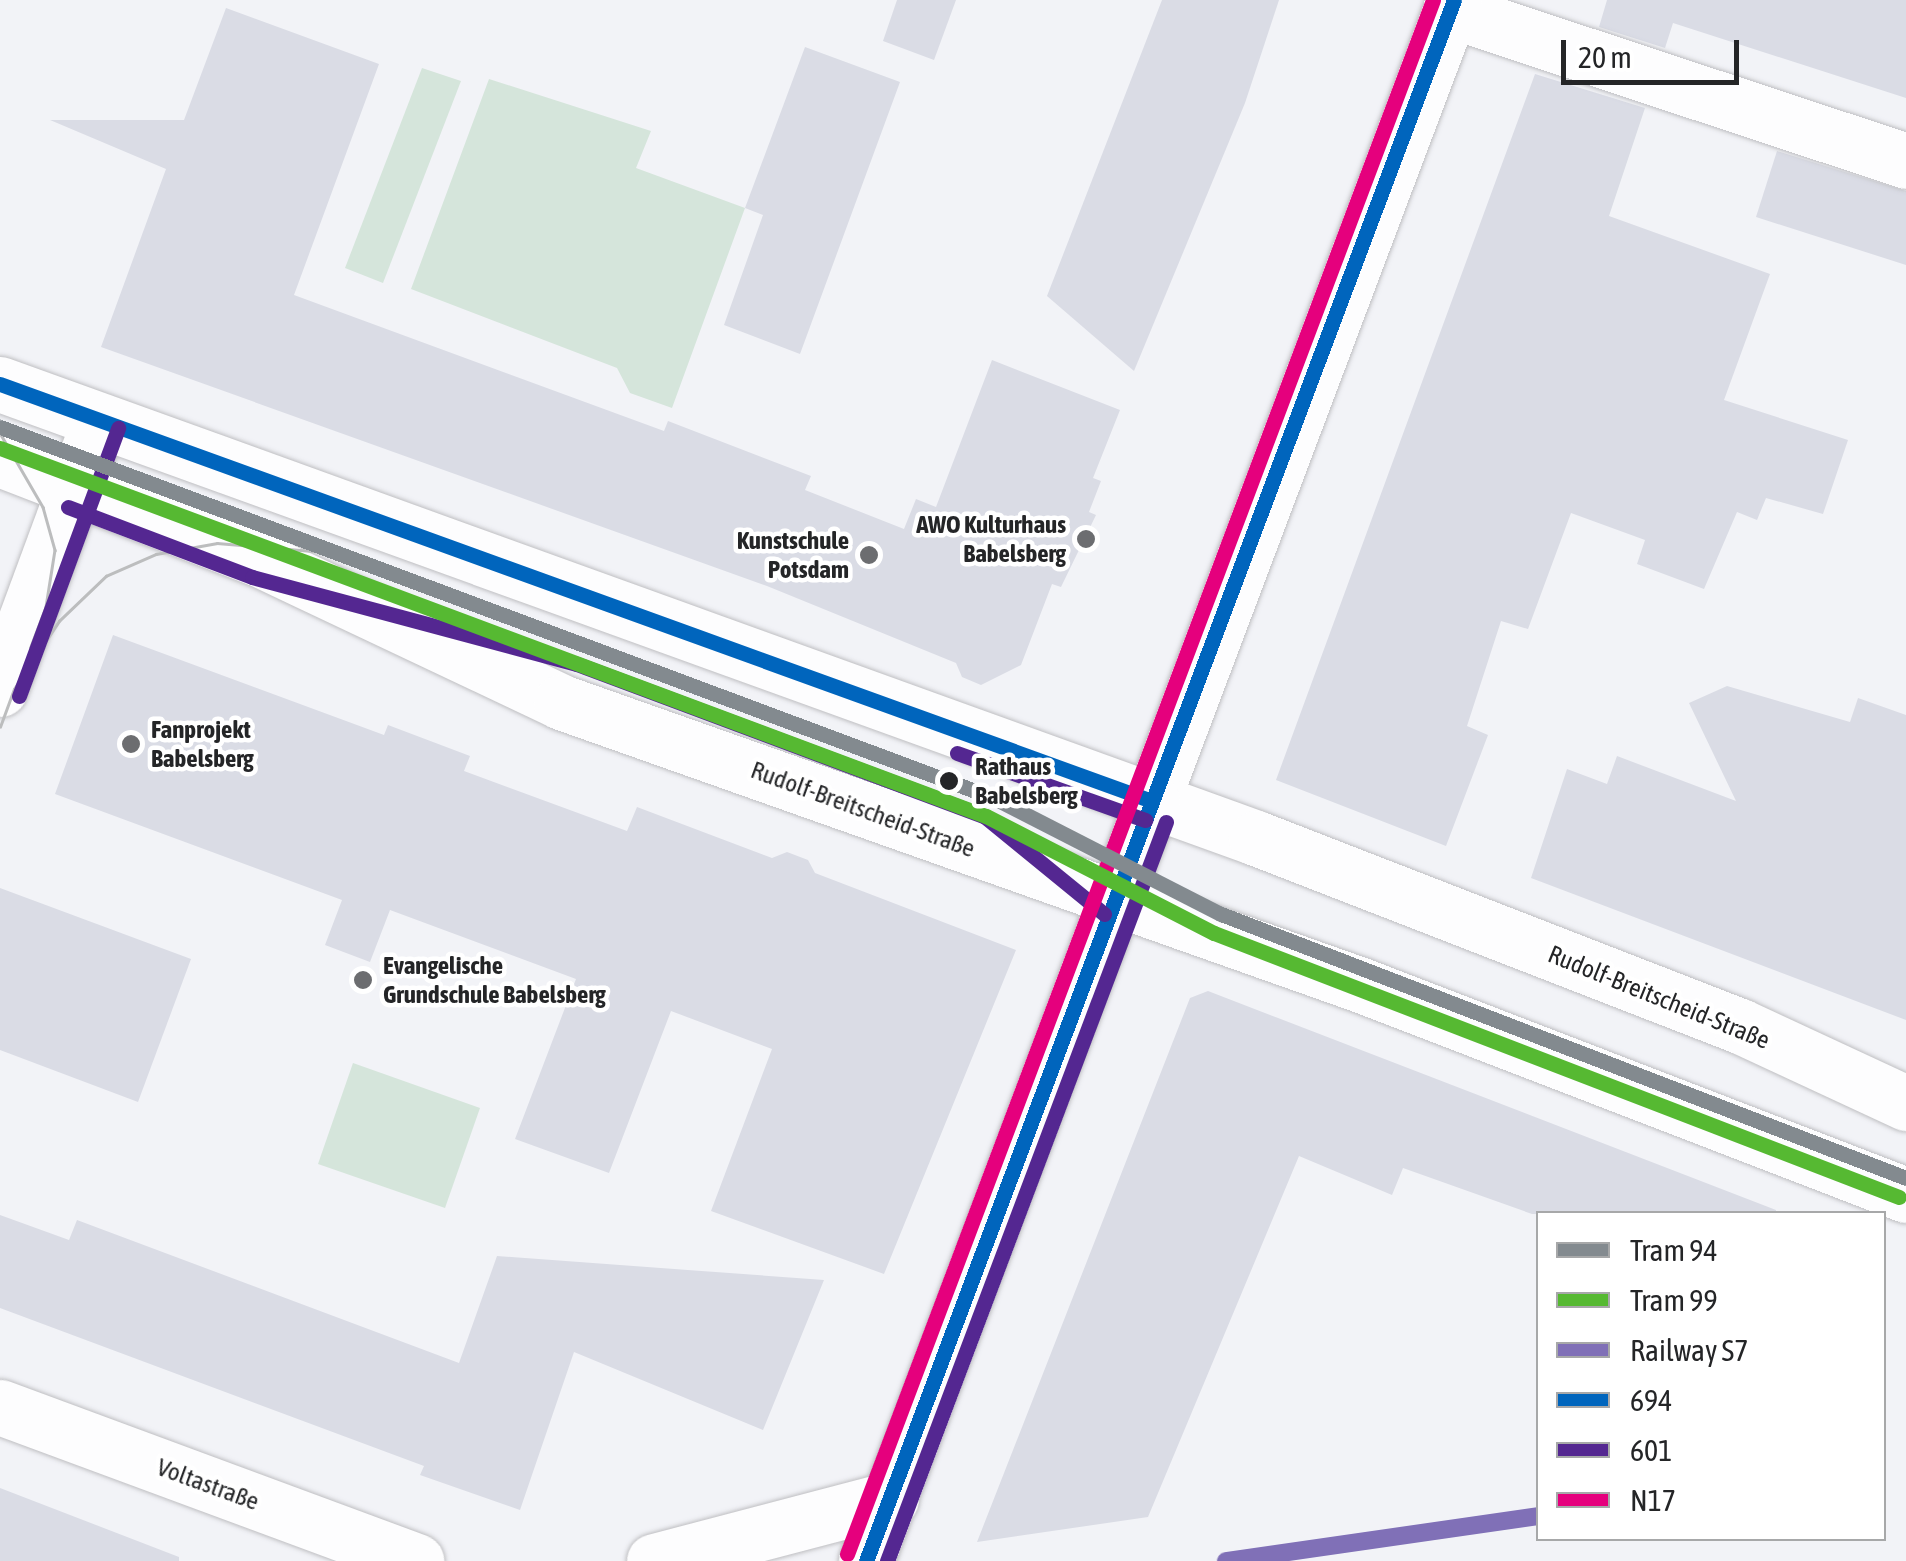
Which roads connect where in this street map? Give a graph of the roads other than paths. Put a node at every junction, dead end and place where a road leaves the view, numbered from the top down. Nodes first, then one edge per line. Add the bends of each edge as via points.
1 (1452, 5) edge
2 (1906, 161) edge
3 (0, 384) edge
4 (99, 422) junction
5 (0, 459) edge
6 (75, 488) junction
7 (0, 689) edge
8 (1152, 801) junction
9 (1117, 898) junction
10 (1906, 1104) edge
11 (1906, 1194) edge
12 (0, 1407) edge
13 (891, 1499) junction
14 (416, 1561) edge
15 (654, 1561) edge
16 (866, 1561) edge

1 - 2 street
1 - 8 street
3 - 4 street, Rudolf-Breitscheid-Straße
4 - 6 street
4 - 8 street, Rudolf-Breitscheid-Straße
5 - 6 street, Rudolf-Breitscheid-Straße
6 - 7 street
6 - 9 street, Rudolf-Breitscheid-Straße via 258,558 561,702
8 - 9 street
8 - 10 street, Rudolf-Breitscheid-Straße via 1740,1026
9 - 11 street, Rudolf-Breitscheid-Straße
9 - 13 street
12 - 14 street, Voltastraße
13 - 15 street
13 - 16 street

